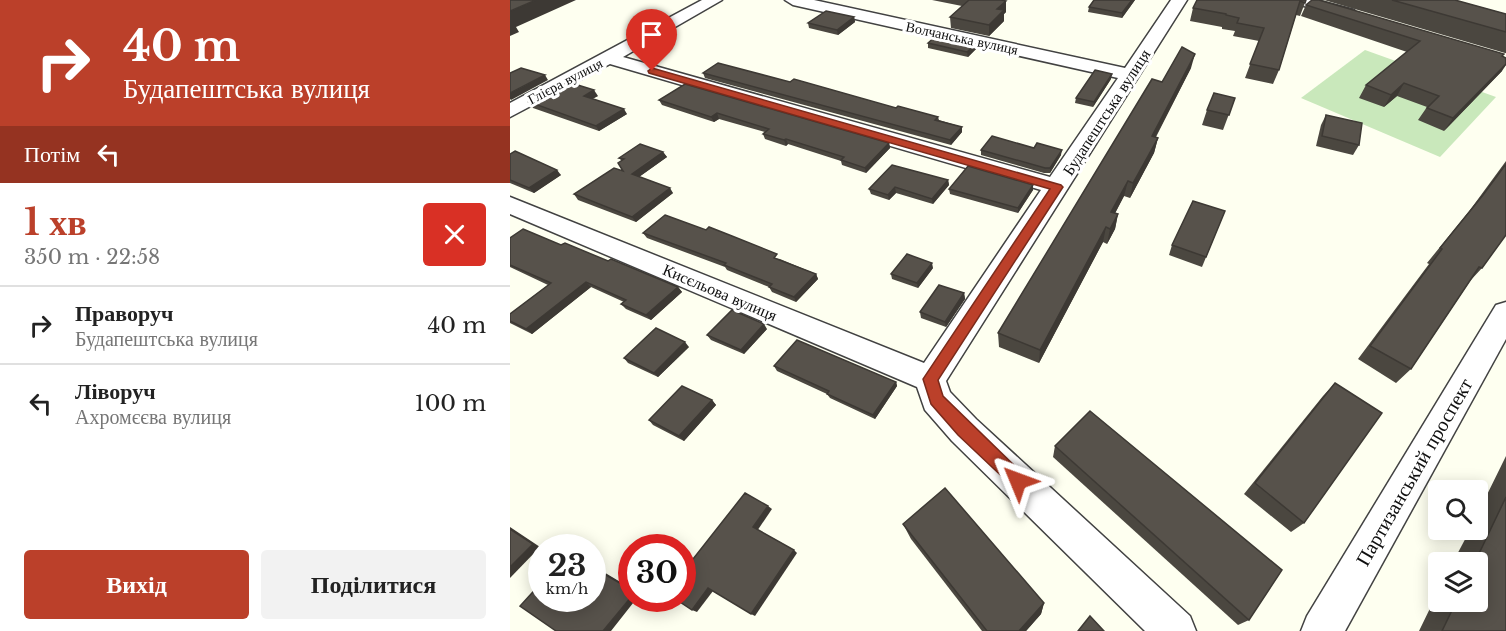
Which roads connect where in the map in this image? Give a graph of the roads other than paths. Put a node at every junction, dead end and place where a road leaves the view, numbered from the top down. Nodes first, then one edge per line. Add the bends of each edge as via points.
1 (714, 0) edge
2 (793, 0) edge
3 (1179, 0) edge
4 (1298, 0) edge
5 (1368, 20) edge
6 (608, 58) junction
7 (1130, 75) junction
8 (510, 111) edge
9 (1057, 187) junction
10 (510, 205) edge
11 (1506, 313) edge
12 (930, 379) junction
13 (1175, 631) edge
14 (1322, 631) edge

1 - 6 street, Глієра вулиця
2 - 7 street, Волчанська вулиця
3 - 7 street, Будапештська вулиця
4 - 5 street
6 - 8 street, Глієра вулиця
6 - 9 street
7 - 9 street, Будапештська вулиця
9 - 12 street, Будапештська вулиця
10 - 12 street, Кисєльова вулиця
11 - 14 street, Партизанський проспект
12 - 13 street via 936,400 964,430

